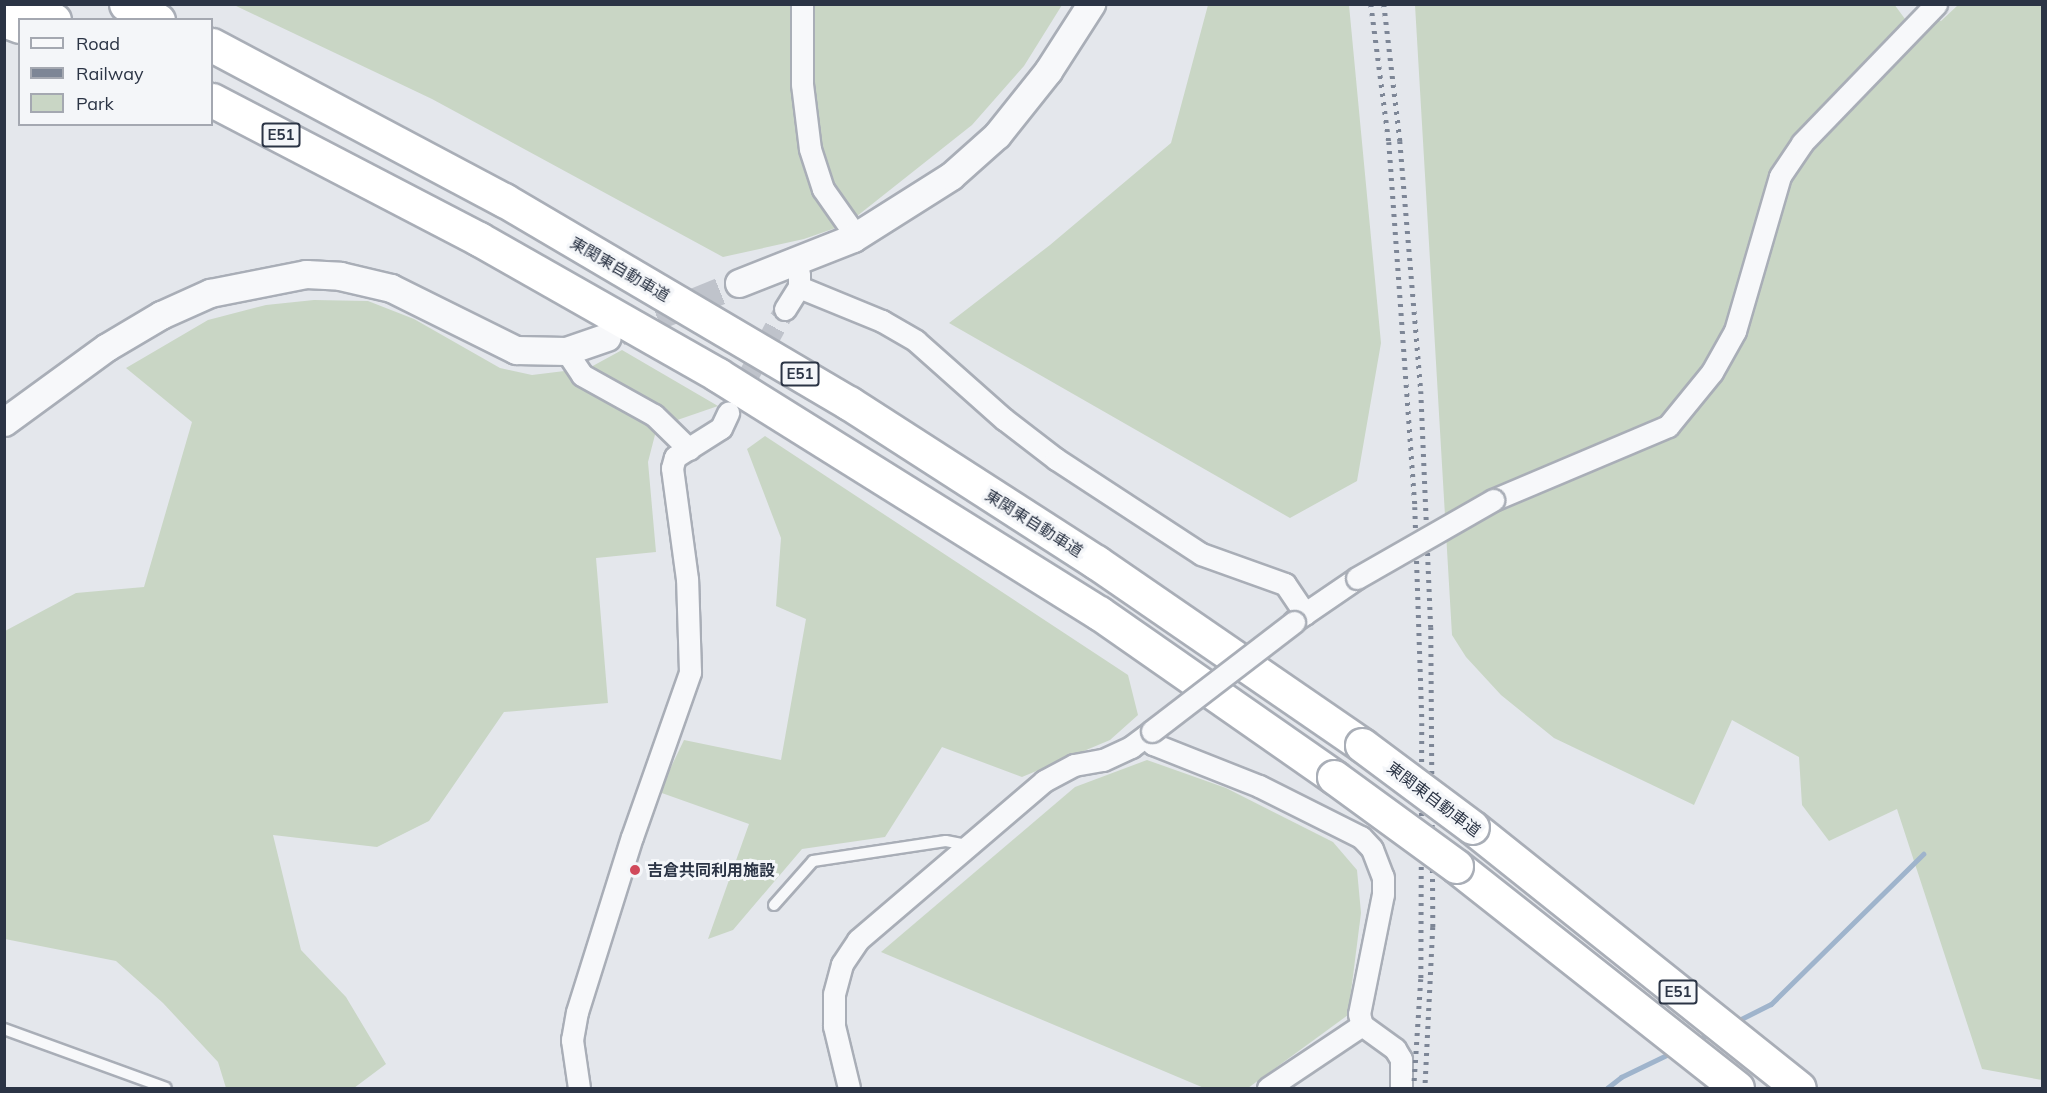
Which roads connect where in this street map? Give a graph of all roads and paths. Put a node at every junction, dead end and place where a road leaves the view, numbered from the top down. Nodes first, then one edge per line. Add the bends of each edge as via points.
1 (24, 4) edge
2 (126, 4) edge
3 (802, 4) edge
4 (1091, 4) edge
5 (1936, 4) edge
6 (50, 18) edge
7 (154, 18) edge
8 (213, 46) edge
9 (213, 101) edge
10 (213, 110) edge
11 (351, 171) junction
12 (856, 237) junction
13 (799, 274) junction
14 (739, 283) tunnel mouth
15 (785, 309) tunnel mouth
16 (607, 337) tunnel mouth
17 (566, 351) junction
18 (728, 413) tunnel mouth
19 (4, 422) edge
20 (689, 449) junction
21 (1299, 618) junction
22 (1149, 734) junction
23 (967, 845) junction
24 (774, 905) dead end
25 (1362, 1025) junction
26 (4, 1029) edge
27 (166, 1089) edge
28 (579, 1089) edge
29 (849, 1089) edge
30 (1268, 1089) edge
31 (1401, 1089) edge
32 (1737, 1089) edge
33 (1799, 1089) edge

1 - 6 highway
2 - 7 highway
3 - 12 street via 802,84 810,149 823,189
4 - 12 street via 1048,71 997,135 951,176
5 - 21 street, bridge via 1802,143 1780,176 1735,331 1712,372 1668,426 1493,500 1357,578
8 - 33 highway, 東関東自動車道 / E51, bridge via 504,200 849,403 1096,562 1362,745 1472,827
9 - 11 highway, E51
10 - 11 highway
11 - 32 highway, E51, bridge via 718,375 1099,613 1456,866
12 - 13 street
13 - 14 street
13 - 15 street
13 - 21 street via 916,341 1056,459 1201,554 1285,584
16 - 17 street
17 - 19 street via 516,350 391,288 340,276 306,274 210,293 161,315 106,347
17 - 20 street via 582,375 654,415
18 - 20 street via 721,428
20 - 28 street via 675,457 672,468 687,579 690,672 632,837 577,1012 572,1040
21 - 22 street, bridge
22 - 23 street via 1102,760 1074,765 1044,781
22 - 25 street via 1153,744 1290,801 1361,837 1372,849 1383,877 1383,894 1363,990
23 - 24 lane via 946,841 813,861
23 - 29 street via 858,940 842,964 834,994 834,1026
25 - 30 street
25 - 31 street via 1395,1049 1401,1059
26 - 27 lane

